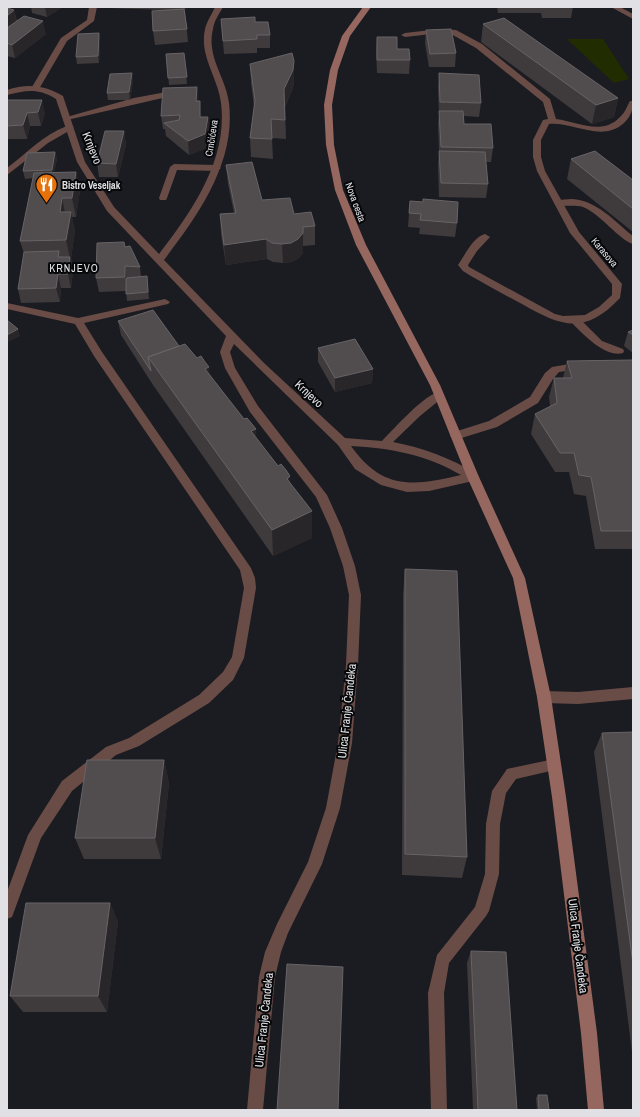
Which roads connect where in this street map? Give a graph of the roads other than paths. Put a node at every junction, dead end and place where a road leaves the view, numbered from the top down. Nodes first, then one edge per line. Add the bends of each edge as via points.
1 (93, 7) edge
2 (220, 7) edge
3 (367, 7) edge
4 (615, 7) edge
5 (633, 17) edge
6 (406, 35) dead end
7 (36, 87) junction
8 (177, 92) edge
9 (7, 93) edge
10 (633, 103) edge
11 (67, 118) junction
12 (552, 120) junction
13 (70, 128) junction
14 (217, 168) junction
15 (7, 172) edge
16 (163, 198) dead end
17 (558, 203) junction
18 (485, 237) dead end
19 (633, 241) edge
20 (159, 261) junction
21 (165, 302) dead end
22 (8, 305) edge
23 (78, 321) junction
24 (576, 321) junction
25 (232, 335) junction
26 (619, 350) dead end
27 (595, 365) edge
28 (438, 395) junction
29 (455, 436) junction
30 (342, 442) junction
31 (385, 444) junction
32 (472, 477) junction
33 (633, 693) edge
34 (544, 697) junction
35 (554, 766) junction
36 (7, 912) edge
37 (255, 1110) edge
38 (439, 1110) edge
39 (596, 1110) edge

1 - 7 street via 90,21 59,46
2 - 14 street, Crnčićeva via 209,27 207,45 211,65 225,102 224,136
3 - 28 street, Nova cesta via 346,36 334,70 328,105 330,145 339,190 361,245
4 - 5 street
6 - 12 street via 453,32 479,46 547,101
7 - 9 street
7 - 11 street, Krnjevo via 45,88 60,98
8 - 11 street, Krnjevo
10 - 12 street via 622,120 604,130
11 - 13 street, Krnjevo
12 - 17 street, Karasova via 546,122 541,130 537,140 537,157 541,171
13 - 15 street via 49,138
13 - 20 street, Krnjevo via 81,162 110,209
14 - 16 street via 174,167
14 - 20 street, Crnčićeva via 183,230
17 - 19 street via 572,202 595,210
17 - 24 street, Karasova via 575,233 617,284 618,290 617,296 606,308 586,320
18 - 24 street, Karasova via 465,260 463,264 466,269 552,317
20 - 25 street, Krnjevo
21 - 23 street
22 - 23 street
23 - 36 street via 245,568 250,588 238,658 228,676 204,699 134,742 111,750 67,786 34,835
24 - 26 street via 598,343
25 - 30 street, Krnjevo
25 - 37 street, Ulica Franje Čandeka via 225,352 230,368 254,409 321,495 349,566 355,595 345,743 333,808 315,864 273,952 267,977
27 - 29 street via 556,369 534,400 493,424
28 - 29 street, Ulica Franje Čandeka
28 - 31 street
29 - 32 street, Ulica Franje Čandeka
30 - 31 street
30 - 32 street, Krnjevo via 359,466 385,482 407,488 429,487
31 - 32 street via 442,460
32 - 34 street, Ulica Franje Čandeka via 519,578
33 - 34 street via 578,698
34 - 35 street, Ulica Franje Čandeka
35 - 38 street via 512,773 499,791 493,824 492,874 482,911 442,960 436,993
35 - 39 street, Ulica Franje Čandeka via 589,1033

